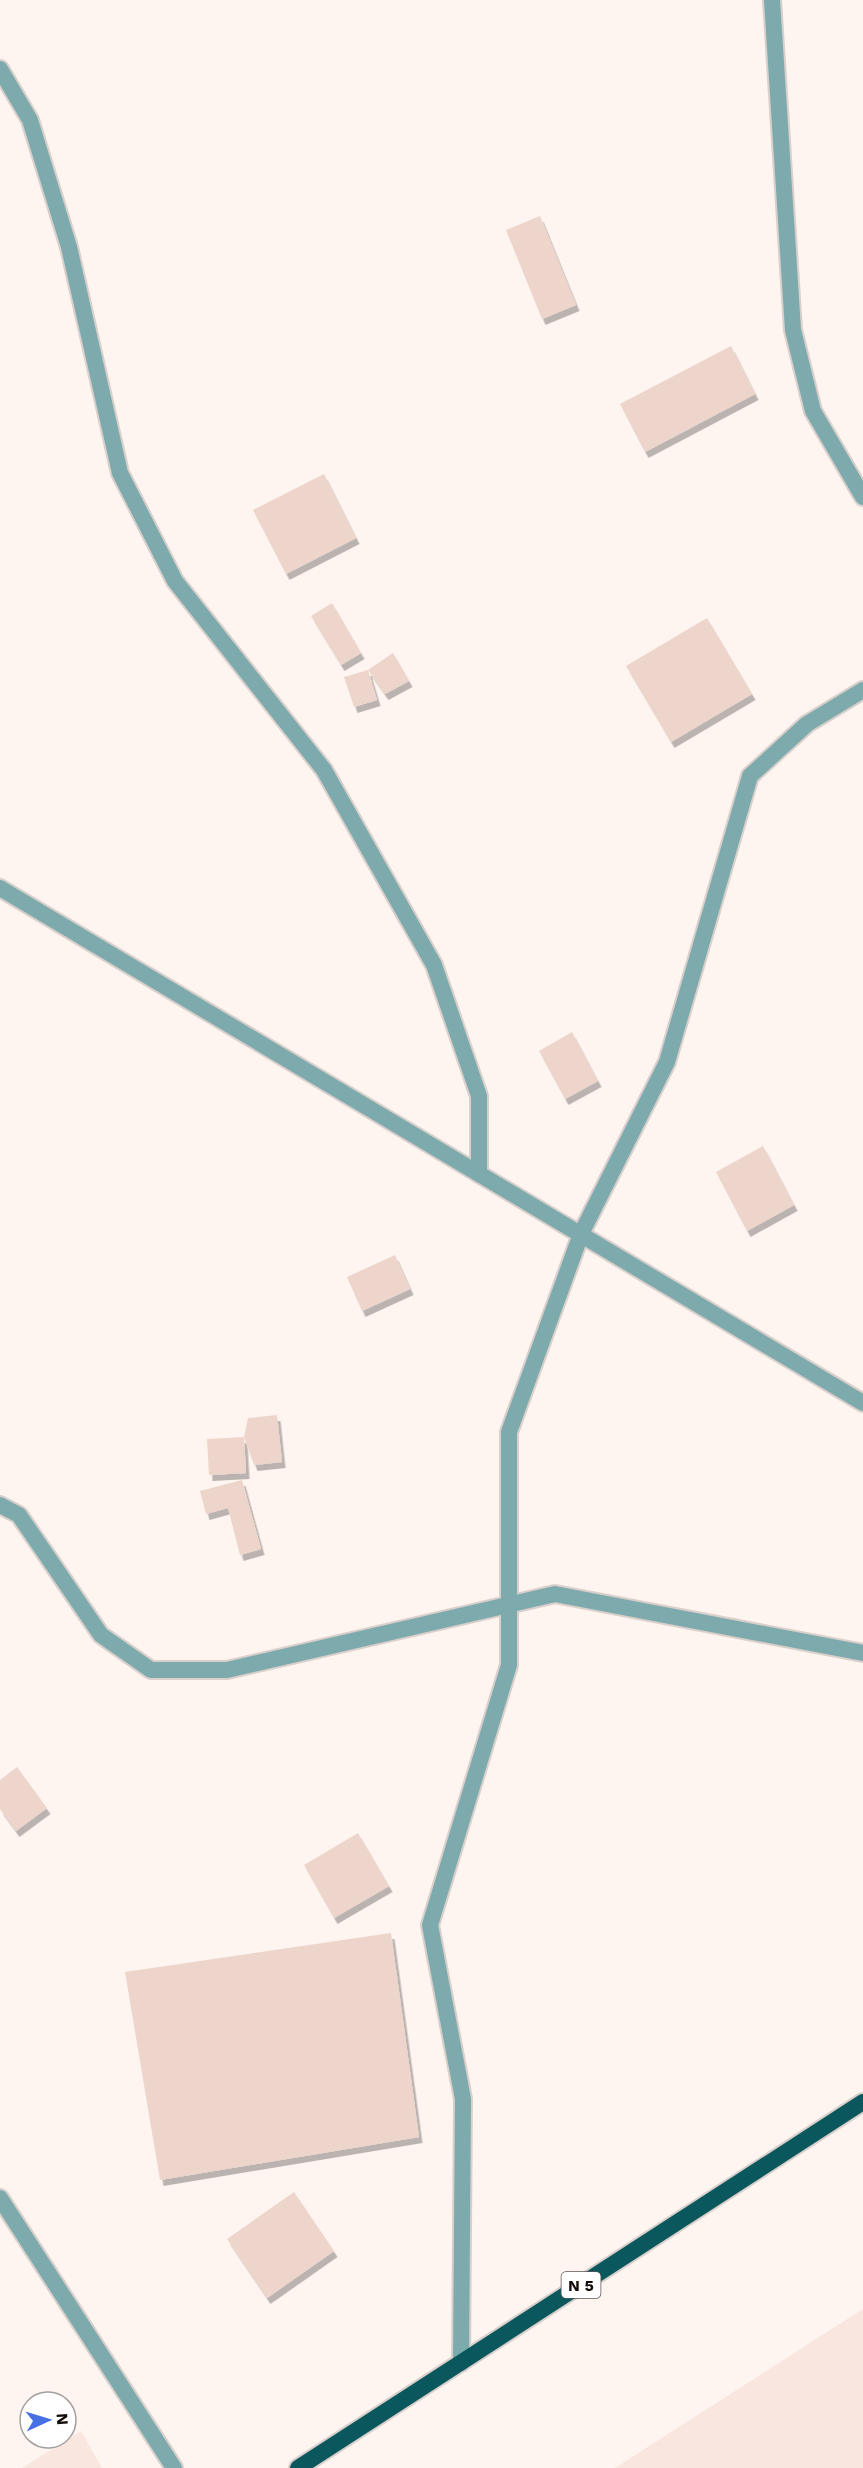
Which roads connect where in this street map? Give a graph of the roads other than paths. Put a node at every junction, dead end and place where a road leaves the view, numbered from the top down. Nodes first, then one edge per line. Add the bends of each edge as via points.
1 (772, 0) edge
2 (0, 69) edge
3 (863, 497) edge
4 (863, 690) edge
5 (0, 888) edge
6 (479, 1174) junction
7 (580, 1234) junction
8 (863, 1403) edge
9 (0, 1504) edge
10 (510, 1606) junction
11 (863, 1653) edge
12 (863, 2102) edge
13 (0, 2198) edge
14 (461, 2363) junction
15 (174, 2468) edge
16 (298, 2468) edge

1 - 3 street via 793,330 813,411
2 - 6 street via 30,120 69,247 120,473 175,581 324,770 434,964 478,1096
4 - 7 street via 807,724 750,777 667,1062
5 - 6 street
6 - 7 street
7 - 8 street
7 - 10 street via 508,1432
9 - 10 street via 19,1515 101,1635 151,1670 227,1670
10 - 11 street via 555,1594
10 - 14 street via 509,1665 430,1925 464,2099
12 - 14 highway, N 5
13 - 15 street
14 - 16 highway, N 5

